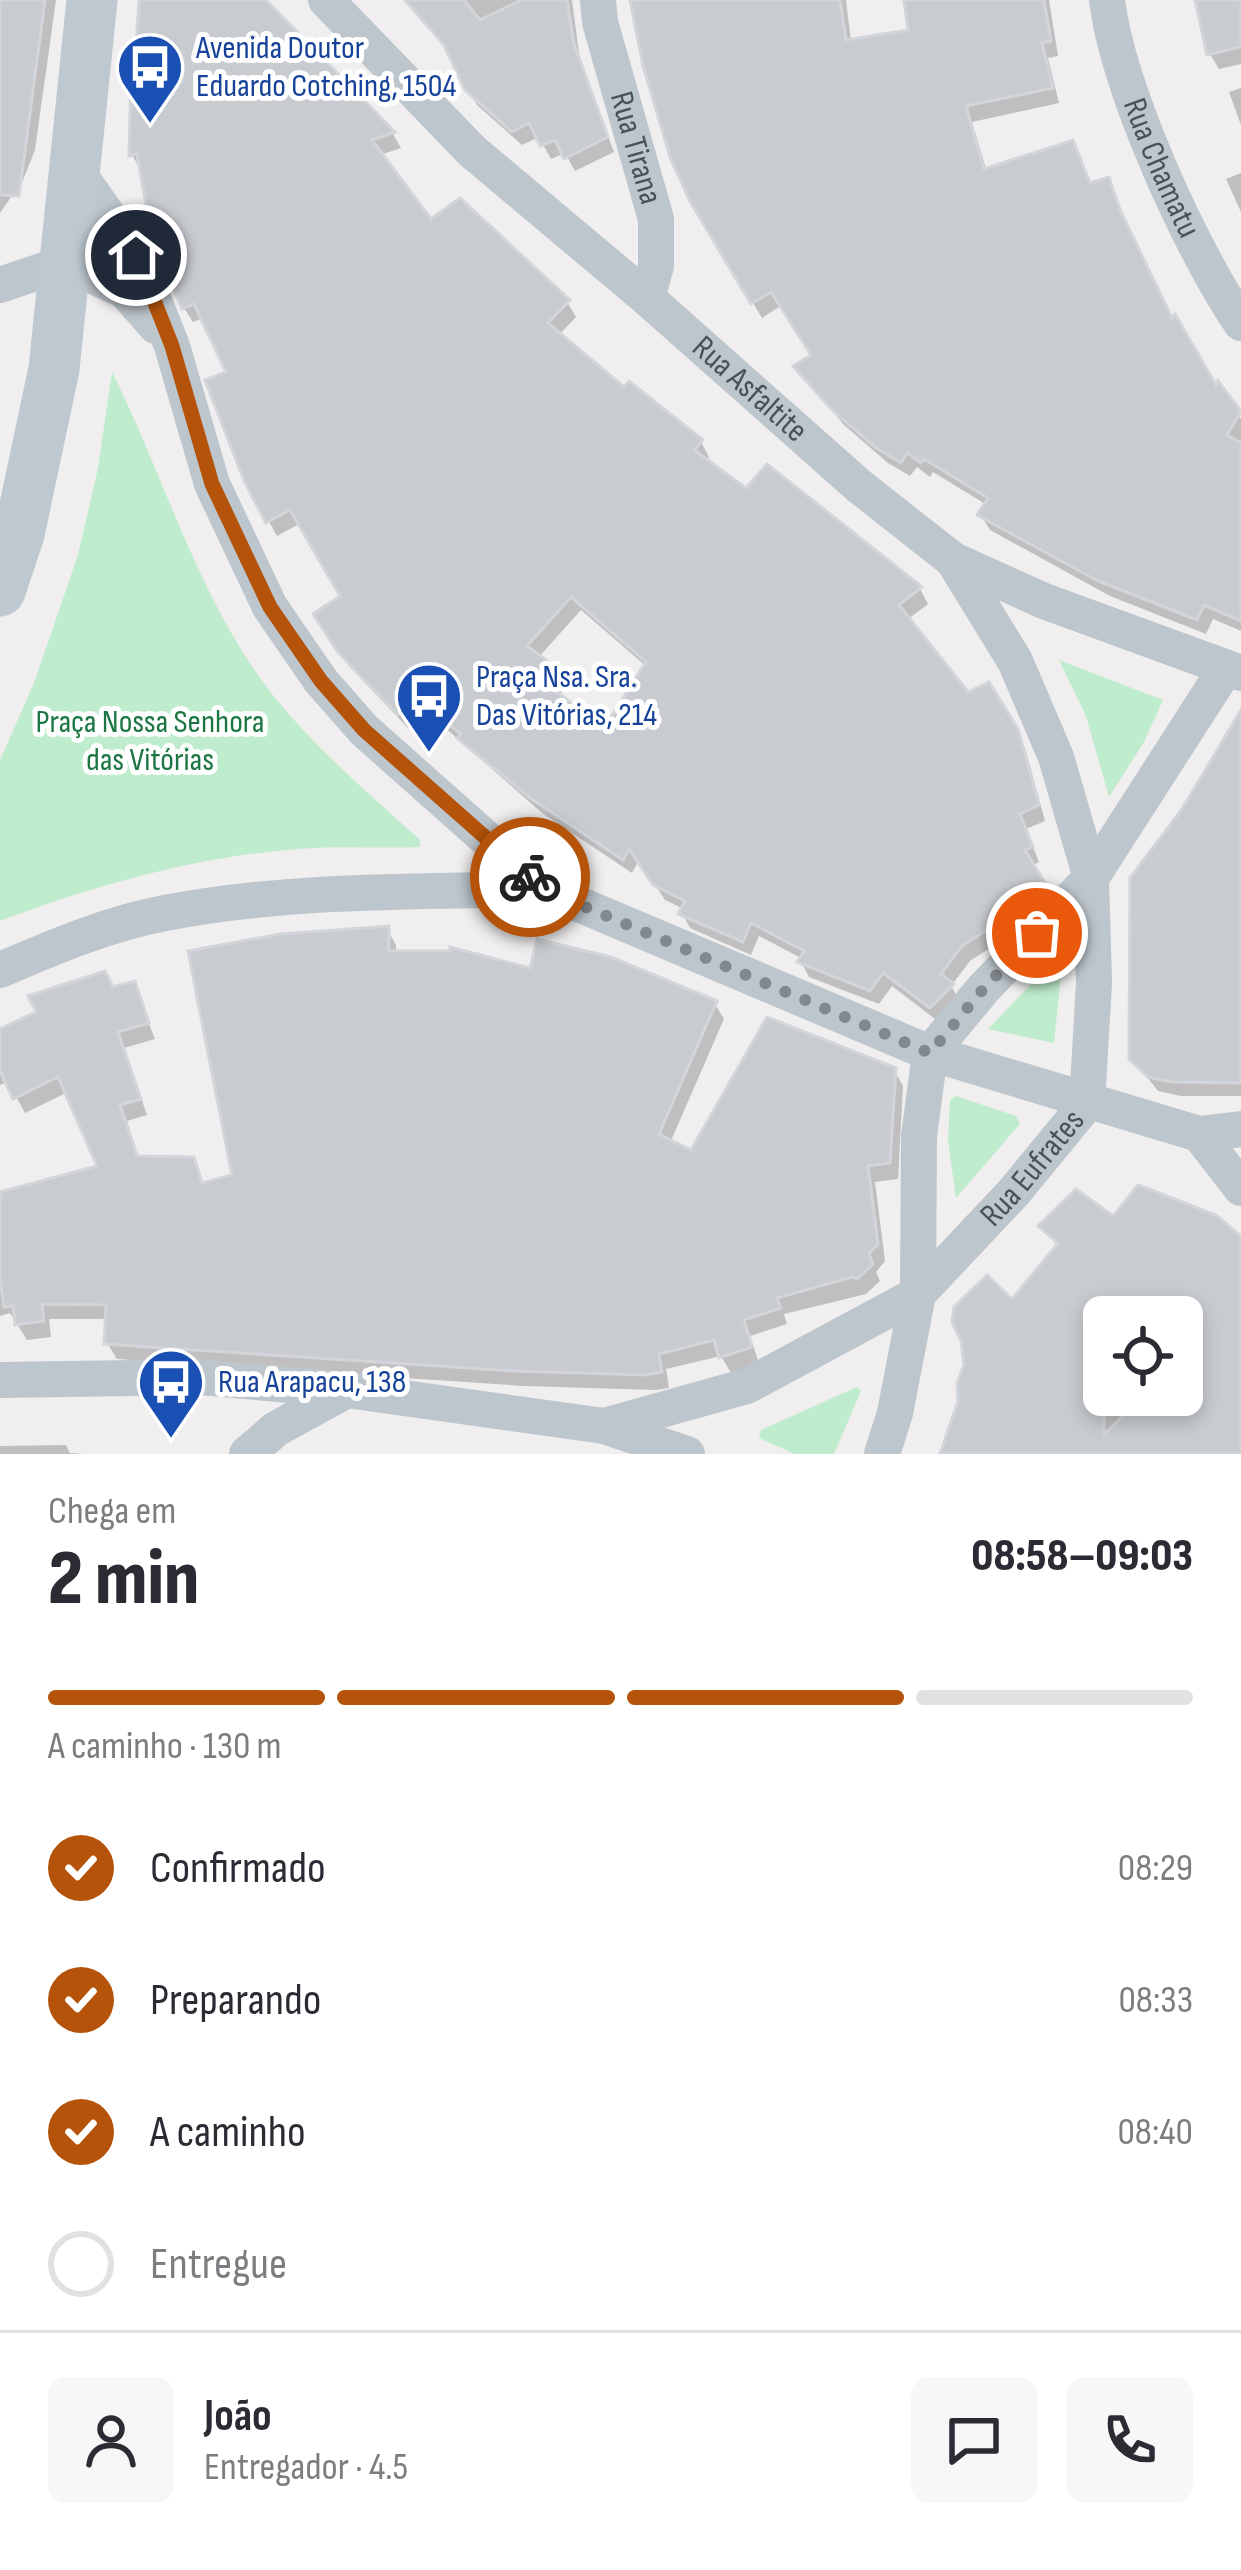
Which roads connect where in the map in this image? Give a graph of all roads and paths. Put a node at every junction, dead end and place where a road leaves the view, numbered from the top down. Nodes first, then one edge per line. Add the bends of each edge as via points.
1 (92, 0) edge
2 (326, 0) edge
3 (598, 0) edge
4 (1107, 0) edge
5 (75, 169) junction
6 (65, 263) junction
7 (0, 285) edge
8 (647, 298) junction
9 (1241, 323) edge
10 (172, 346) junction
11 (953, 560) junction
12 (0, 591) edge
13 (1234, 670) edge
14 (1091, 878) junction
15 (543, 889) junction
16 (0, 970) edge
17 (930, 1053) junction
18 (1088, 1102) junction
19 (1241, 1129) edge
20 (1199, 1134) junction
21 (1241, 1188) edge
22 (918, 1294) junction
23 (0, 1380) edge
24 (347, 1390) junction
25 (604, 1426) junction
26 (247, 1454) edge
27 (688, 1454) edge
28 (882, 1454) edge

1 - 5 main road
2 - 8 street, Rua Asfaltite via 472,152
3 - 8 street, Rua Tirana via 656,219
4 - 9 street, Rua Chamatu via 1141,117 1183,218
5 - 6 main road
5 - 10 street via 136,255
6 - 7 street
6 - 10 street via 125,291
6 - 12 main road via 54,369
8 - 11 street, Rua Asfaltite
10 - 15 street via 212,484 270,607 364,730
11 - 13 street, Rua Asfaltite
11 - 14 street, Rua Eufrates via 1023,680 1056,757
13 - 14 street
14 - 17 street
14 - 18 street, Rua Eufrates
15 - 16 street via 251,899 82,935
15 - 17 street
17 - 18 street
17 - 22 street via 919,1136
18 - 20 street
18 - 22 street, Rua Eufrates
19 - 20 street
20 - 21 street
22 - 25 street, Rua Eufrates via 746,1386
22 - 28 street
23 - 24 street via 199,1377
24 - 25 street
24 - 26 street
25 - 27 street

